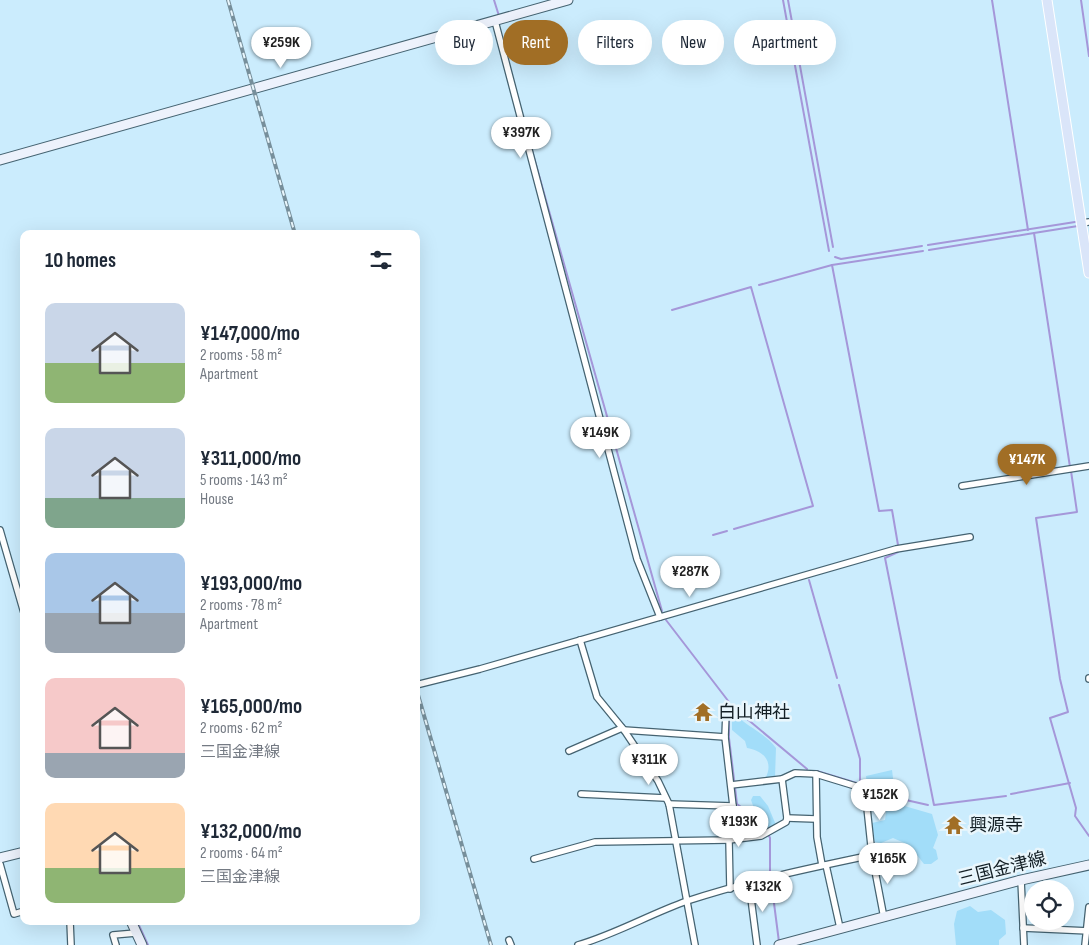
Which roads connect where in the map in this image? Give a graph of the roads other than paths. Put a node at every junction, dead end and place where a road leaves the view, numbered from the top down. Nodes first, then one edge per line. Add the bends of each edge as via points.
1 (568, 0) edge
2 (1047, 0) edge
3 (495, 21) junction
4 (0, 160) edge
5 (1085, 223) edge
6 (1089, 273) edge
7 (1089, 466) edge
8 (962, 486) dead end
9 (0, 530) edge
10 (970, 537) dead end
11 (20, 599) edge
12 (660, 617) junction
13 (580, 640) junction
14 (420, 684) edge
15 (726, 712) dead end
16 (623, 729) junction
17 (725, 736) junction
18 (569, 751) dead end
19 (816, 774) junction
20 (782, 779) junction
21 (734, 784) junction
22 (581, 794) dead end
23 (665, 798) junction
24 (669, 804) junction
25 (733, 806) junction
26 (787, 818) junction
27 (816, 819) junction
28 (676, 840) junction
29 (729, 840) junction
30 (20, 853) edge
31 (872, 855) junction
32 (0, 858) edge
33 (534, 859) dead end
34 (0, 864) edge
35 (824, 865) junction
36 (1089, 865) edge
37 (1021, 880) junction
38 (749, 883) junction
39 (730, 889) junction
40 (686, 902) junction
41 (1089, 907) edge
42 (20, 912) edge
43 (884, 918) junction
44 (70, 925) edge
45 (133, 925) edge
46 (840, 928) junction
47 (1024, 928) edge
48 (1024, 930) edge
49 (1066, 930) edge
50 (1087, 931) edge
51 (136, 933) junction
52 (608, 936) junction
53 (71, 945) edge
54 (116, 945) edge
55 (142, 945) edge
56 (578, 945) edge
57 (609, 945) edge
58 (695, 945) edge
59 (757, 945) edge
60 (781, 945) edge
61 (1024, 945) edge
62 (1085, 945) edge

1 - 3 street
2 - 5 main road
3 - 4 street
3 - 12 street via 637,559
5 - 6 main road
7 - 8 street
9 - 11 street
10 - 12 street via 896,549
12 - 13 street
13 - 14 street
13 - 16 street via 597,697
15 - 17 street
16 - 17 street
16 - 18 street
16 - 23 street via 658,781
17 - 21 street
19 - 20 street via 795,773
19 - 27 street
19 - 31 street via 865,789
20 - 21 street
20 - 26 street
21 - 25 street
22 - 23 street
23 - 24 street
24 - 25 street
24 - 28 street
25 - 29 street
26 - 27 street
26 - 29 street via 786,822 761,836
27 - 35 street
28 - 29 street
28 - 33 street via 595,842
28 - 40 street
29 - 39 street
30 - 32 street
31 - 35 street
31 - 43 street
34 - 42 street via 14,914
35 - 38 street
35 - 46 street
36 - 37 street, 三国金津線
37 - 43 street, 三国金津線
37 - 47 street
38 - 39 street
38 - 59 street
39 - 40 street
40 - 52 street
40 - 58 street
41 - 50 street
43 - 46 street, 三国金津線
44 - 53 street
45 - 51 street
46 - 60 street, 三国金津線
48 - 61 street
49 - 50 street
50 - 62 street
51 - 54 street via 113,935
51 - 55 street
52 - 56 street
52 - 57 street

